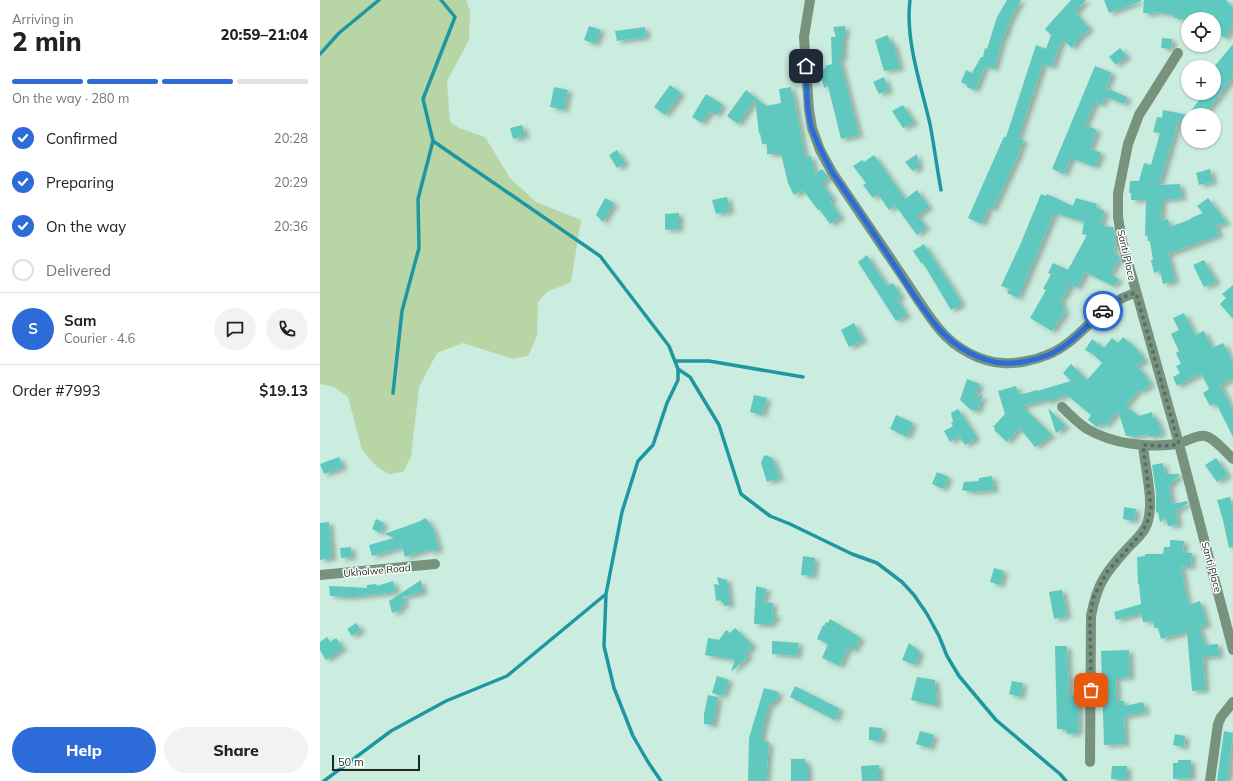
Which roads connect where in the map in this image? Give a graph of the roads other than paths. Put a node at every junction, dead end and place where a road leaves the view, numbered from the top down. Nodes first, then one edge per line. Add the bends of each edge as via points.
1 (810, 0) edge
2 (1178, 53) dead end
3 (1136, 293) junction
4 (1062, 407) dead end
5 (1179, 444) junction
6 (1143, 445) junction
7 (1233, 458) edge
8 (435, 564) dead end
9 (320, 575) edge
10 (1233, 650) edge
11 (1233, 702) edge
12 (1090, 762) dead end
13 (1210, 781) edge

1 - 3 street via 804,37 809,110 820,150 832,172 921,304 952,342 964,350 994,362 1037,358 1067,343 1113,303
2 - 3 street, Santi Place via 1139,114 1128,144 1118,194 1122,241
3 - 5 street, Santi Place
4 - 6 street via 1088,429 1116,440
5 - 6 street
5 - 7 street via 1203,435
5 - 10 street, Santi Place
6 - 12 street via 1151,508 1147,523 1141,534 1100,583 1090,616
8 - 9 street, Ukholwe Road
11 - 13 street via 1221,716 1218,724

